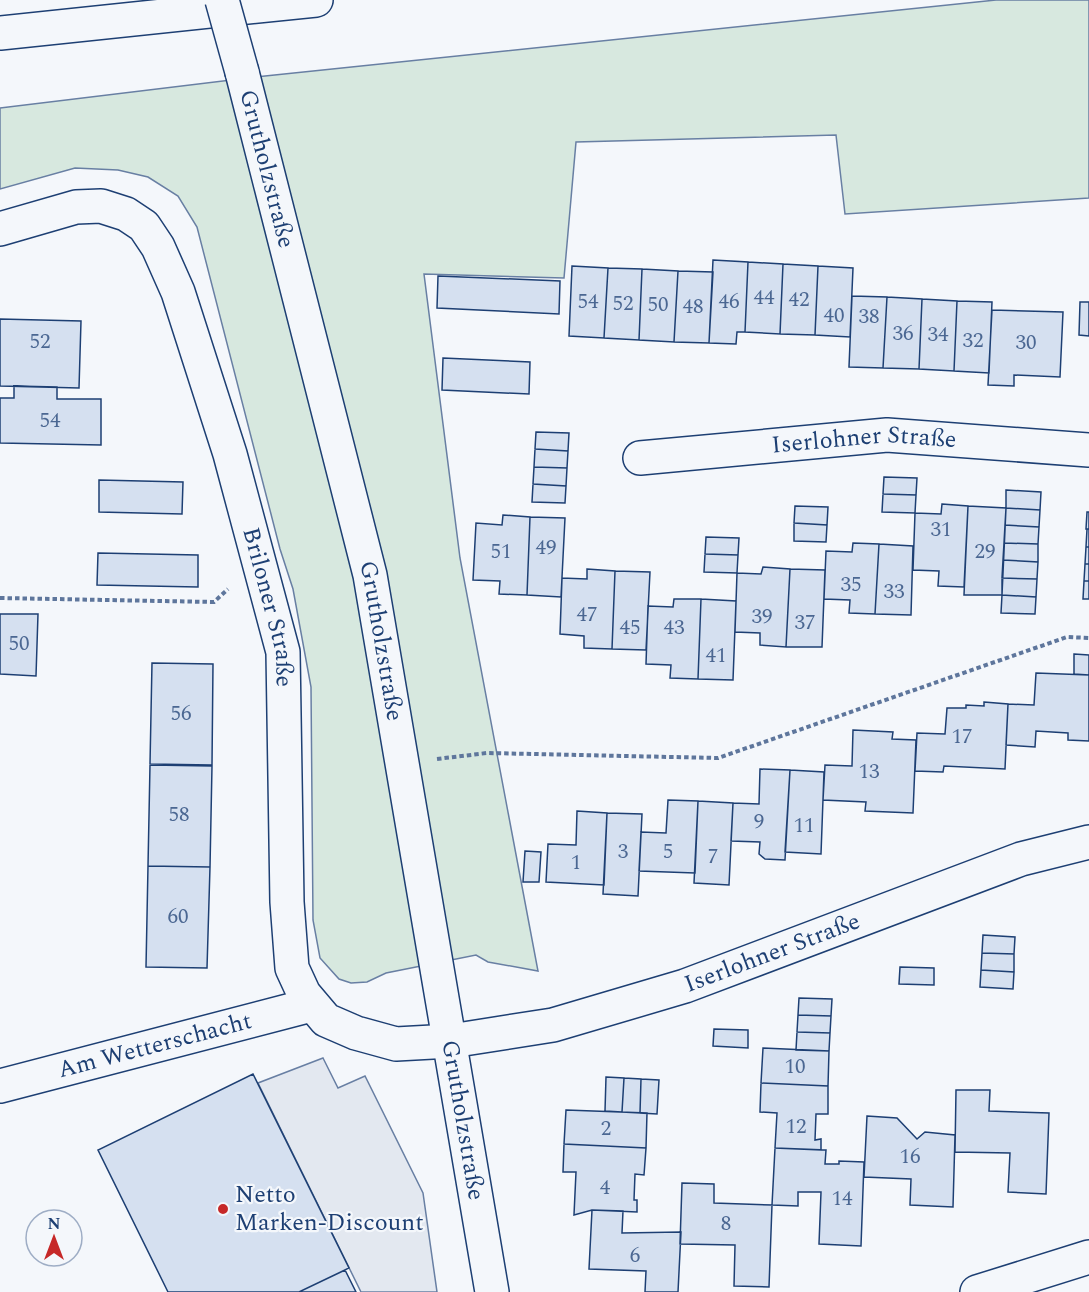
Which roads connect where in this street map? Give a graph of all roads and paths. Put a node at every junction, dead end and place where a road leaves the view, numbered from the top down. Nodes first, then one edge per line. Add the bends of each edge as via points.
1 (222, 0) edge
2 (316, 0) edge
3 (0, 33) edge
4 (0, 229) edge
5 (1089, 450) edge
6 (640, 458) dead end
7 (258, 560) junction
8 (0, 598) edge
9 (1089, 638) edge
10 (401, 763) junction
11 (1089, 842) edge
12 (311, 1005) junction
13 (451, 1041) junction
14 (0, 1086) edge
15 (1089, 1258) edge
16 (492, 1292) edge
17 (977, 1292) edge
18 (1026, 1292) edge

1 - 10 main road, Grutholzstraße, bridge via 370,575
2 - 3 main road
4 - 7 main road, Briloner Straße via 76,207 93,206 126,214 144,226 170,274 199,351
5 - 6 main road, Iserlohner Straße via 887,435
7 - 8 path via 214,602
7 - 12 main road, Briloner Straße via 283,652 287,902 292,968
9 - 10 path via 1067,638 718,758 487,753
10 - 13 main road, Grutholzstraße
11 - 13 main road, Iserlohner Straße via 1021,860 685,986 553,1025
12 - 13 main road, Briloner Straße via 326,1020 396,1044
12 - 14 main road, Am Wetterschacht
13 - 16 main road, Grutholzstraße
15 - 17 main road
15 - 18 main road

